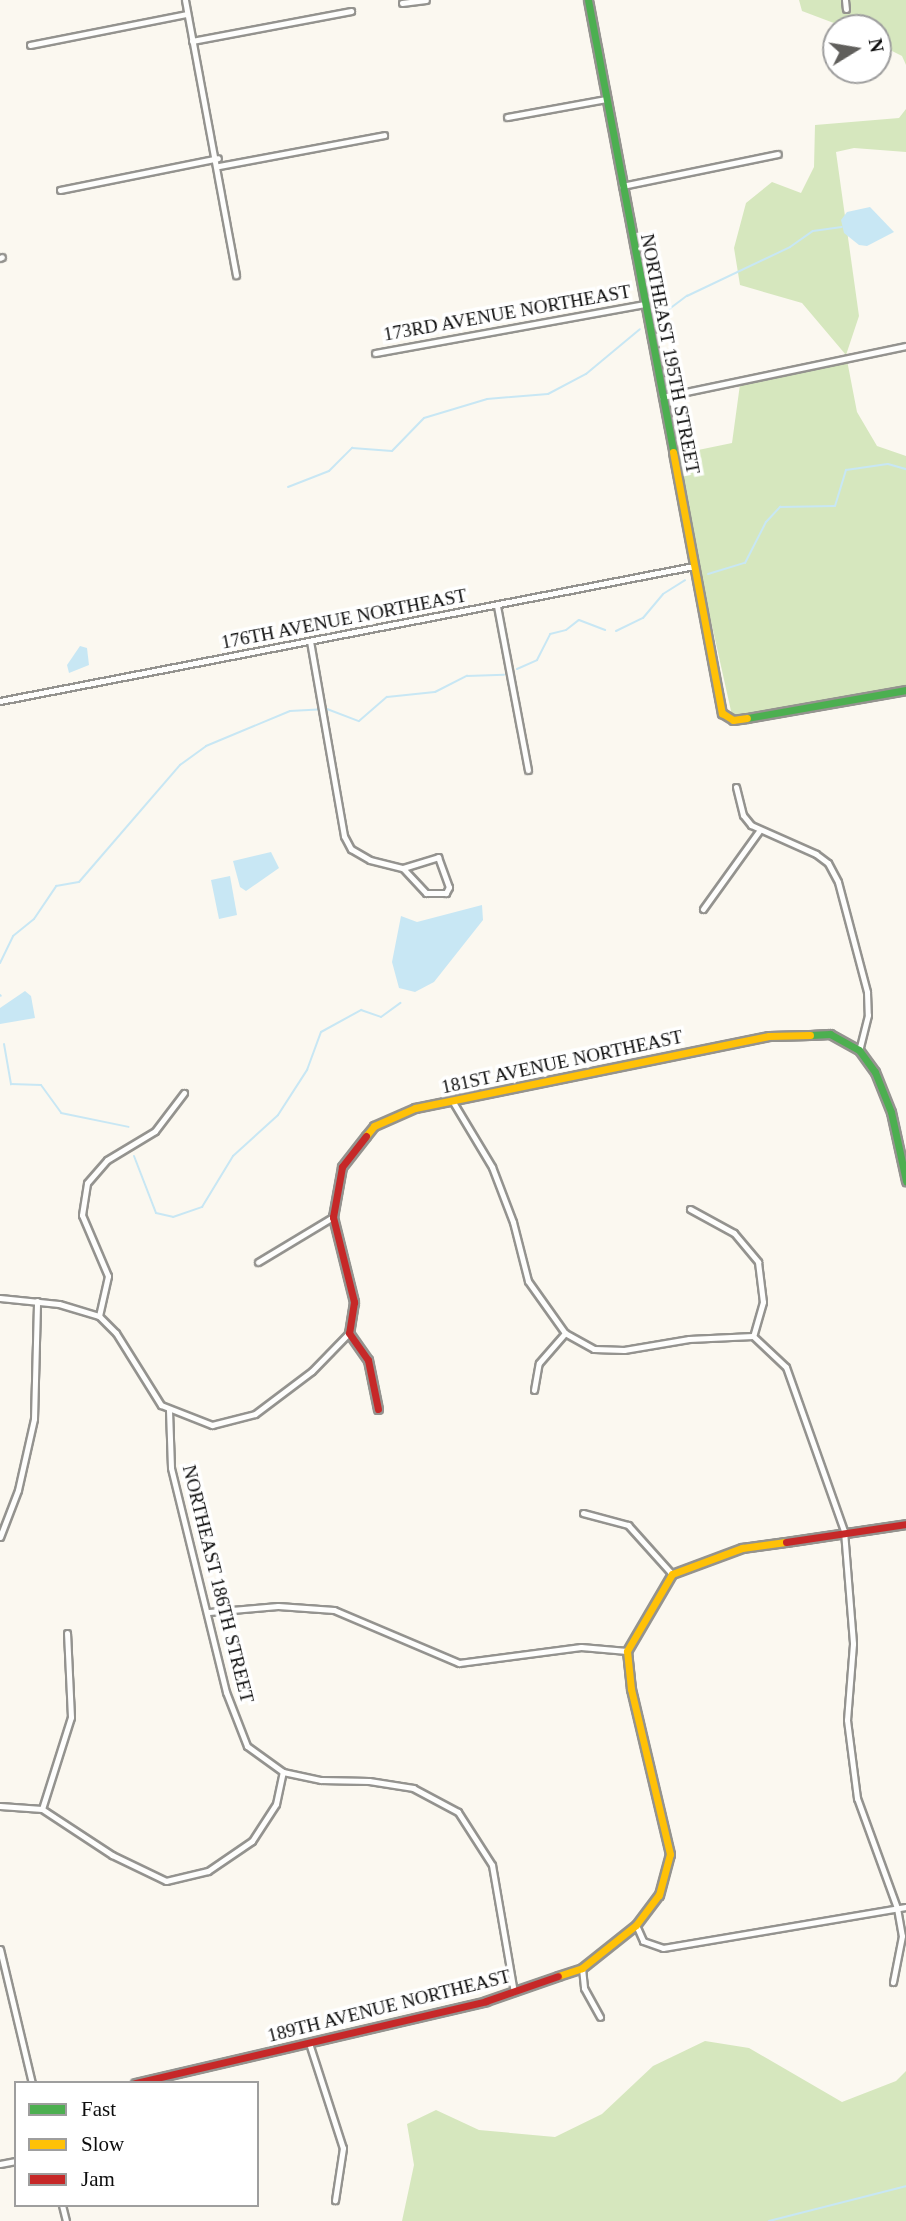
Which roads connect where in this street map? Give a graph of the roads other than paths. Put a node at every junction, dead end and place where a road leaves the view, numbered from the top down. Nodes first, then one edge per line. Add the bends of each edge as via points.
1 (185, 0) edge
2 (426, 0) edge
3 (588, 0) edge
4 (845, 0) edge
5 (402, 3) dead end
6 (846, 9) dead end
7 (351, 11) dead end
8 (186, 13) junction
9 (192, 41) junction
10 (30, 45) dead end
11 (606, 99) junction
12 (508, 117) dead end
13 (384, 135) dead end
14 (778, 154) dead end
15 (218, 158) junction
16 (219, 166) junction
17 (622, 186) junction
18 (60, 190) dead end
19 (236, 275) dead end
20 (644, 304) junction
21 (906, 346) edge
22 (375, 353) dead end
23 (662, 397) junction
24 (694, 566) junction
25 (496, 606) junction
26 (310, 641) junction
27 (906, 690) edge
28 (0, 701) edge
29 (528, 770) dead end
30 (736, 787) dead end
31 (759, 831) junction
32 (403, 868) junction
33 (703, 909) dead end
34 (859, 1050) junction
35 (184, 1093) dead end
36 (453, 1102) junction
37 (905, 1165) edge
38 (906, 1181) edge
39 (690, 1209) dead end
40 (333, 1217) junction
41 (257, 1262) dead end
42 (0, 1298) edge
43 (37, 1301) junction
44 (99, 1316) junction
45 (349, 1333) junction
46 (565, 1333) junction
47 (753, 1336) junction
48 (534, 1390) dead end
49 (378, 1409) dead end
50 (169, 1410) junction
51 (583, 1513) dead end
52 (906, 1524) edge
53 (844, 1531) junction
54 (0, 1537) edge
55 (672, 1574) junction
56 (209, 1612) junction
57 (67, 1633) dead end
58 (627, 1651) junction
59 (283, 1772) junction
60 (0, 1806) edge
61 (42, 1809) junction
62 (906, 1907) edge
63 (897, 1908) junction
64 (636, 1925) junction
65 (0, 1949) edge
66 (582, 1968) junction
67 (893, 1982) dead end
68 (514, 1992) junction
69 (600, 2017) dead end
70 (309, 2043) junction
71 (32, 2081) edge
72 (144, 2081) edge
73 (335, 2200) dead end

1 - 8 street
2 - 5 street
3 - 11 street, NORTHEAST 195TH STREET
4 - 6 street
7 - 9 street
8 - 9 street
8 - 10 street
9 - 15 street
11 - 12 street
11 - 17 street, NORTHEAST 195TH STREET
13 - 16 street
14 - 17 street
15 - 16 street
15 - 18 street
16 - 19 street
17 - 20 street, NORTHEAST 195TH STREET
20 - 22 street, 173RD AVENUE NORTHEAST
20 - 23 street, NORTHEAST 195TH STREET
21 - 23 street
23 - 24 street, NORTHEAST 195TH STREET
24 - 25 street, 176TH AVENUE NORTHEAST
24 - 27 street, NORTHEAST 195TH STREET via 722,713 733,720
25 - 26 street, 176TH AVENUE NORTHEAST
25 - 29 street
26 - 28 street, 176TH AVENUE NORTHEAST
26 - 32 street via 344,836 351,849 370,860
30 - 31 street via 743,815
31 - 33 street
31 - 34 street via 816,854 828,863 838,882 867,992 868,1015
32 - 32 street via 438,858 449,887 446,893 426,893
34 - 36 street, 181ST AVENUE NORTHEAST via 830,1034 769,1037
34 - 37 street via 884,1092
35 - 44 street via 145,1139 107,1160 87,1183 82,1215 108,1276
36 - 40 street, 181ST AVENUE NORTHEAST via 415,1108 374,1126 342,1167
36 - 46 street via 492,1167 528,1281
37 - 38 street
39 - 47 street via 734,1233 758,1262 763,1302
40 - 41 street
40 - 45 street via 354,1302
42 - 43 street
43 - 44 street
43 - 54 street via 34,1419 18,1490
44 - 50 street via 117,1333 150,1391
45 - 49 street via 368,1360
45 - 50 street via 312,1371 255,1415 212,1425
46 - 47 street via 594,1349 624,1350 689,1339
46 - 48 street via 539,1363
47 - 53 street via 786,1367
50 - 56 street, NORTHEAST 186TH STREET via 171,1468
51 - 55 street via 628,1525
52 - 53 street
53 - 55 street via 742,1548
53 - 63 street via 853,1644 847,1720 855,1785
55 - 58 street via 647,1609
56 - 58 street via 278,1606 334,1611 459,1664 581,1647
56 - 59 street, NORTHEAST 186TH STREET via 236,1723 247,1746
57 - 61 street via 71,1717
58 - 64 street, 189TH AVENUE NORTHEAST via 631,1689 670,1854 659,1895
59 - 61 street via 276,1804 252,1841 229,1859 187,1878 166,1881 150,1876
59 - 68 street via 412,1788 458,1812 486,1853 497,1883
60 - 61 street
62 - 63 street
63 - 64 street via 663,1948 643,1941
63 - 67 street via 902,1936
64 - 66 street, 189TH AVENUE NORTHEAST
65 - 71 street
66 - 68 street, 189TH AVENUE NORTHEAST
66 - 69 street via 584,1988
68 - 70 street, 189TH AVENUE NORTHEAST
70 - 72 street, 189TH AVENUE NORTHEAST
70 - 73 street via 343,2148

